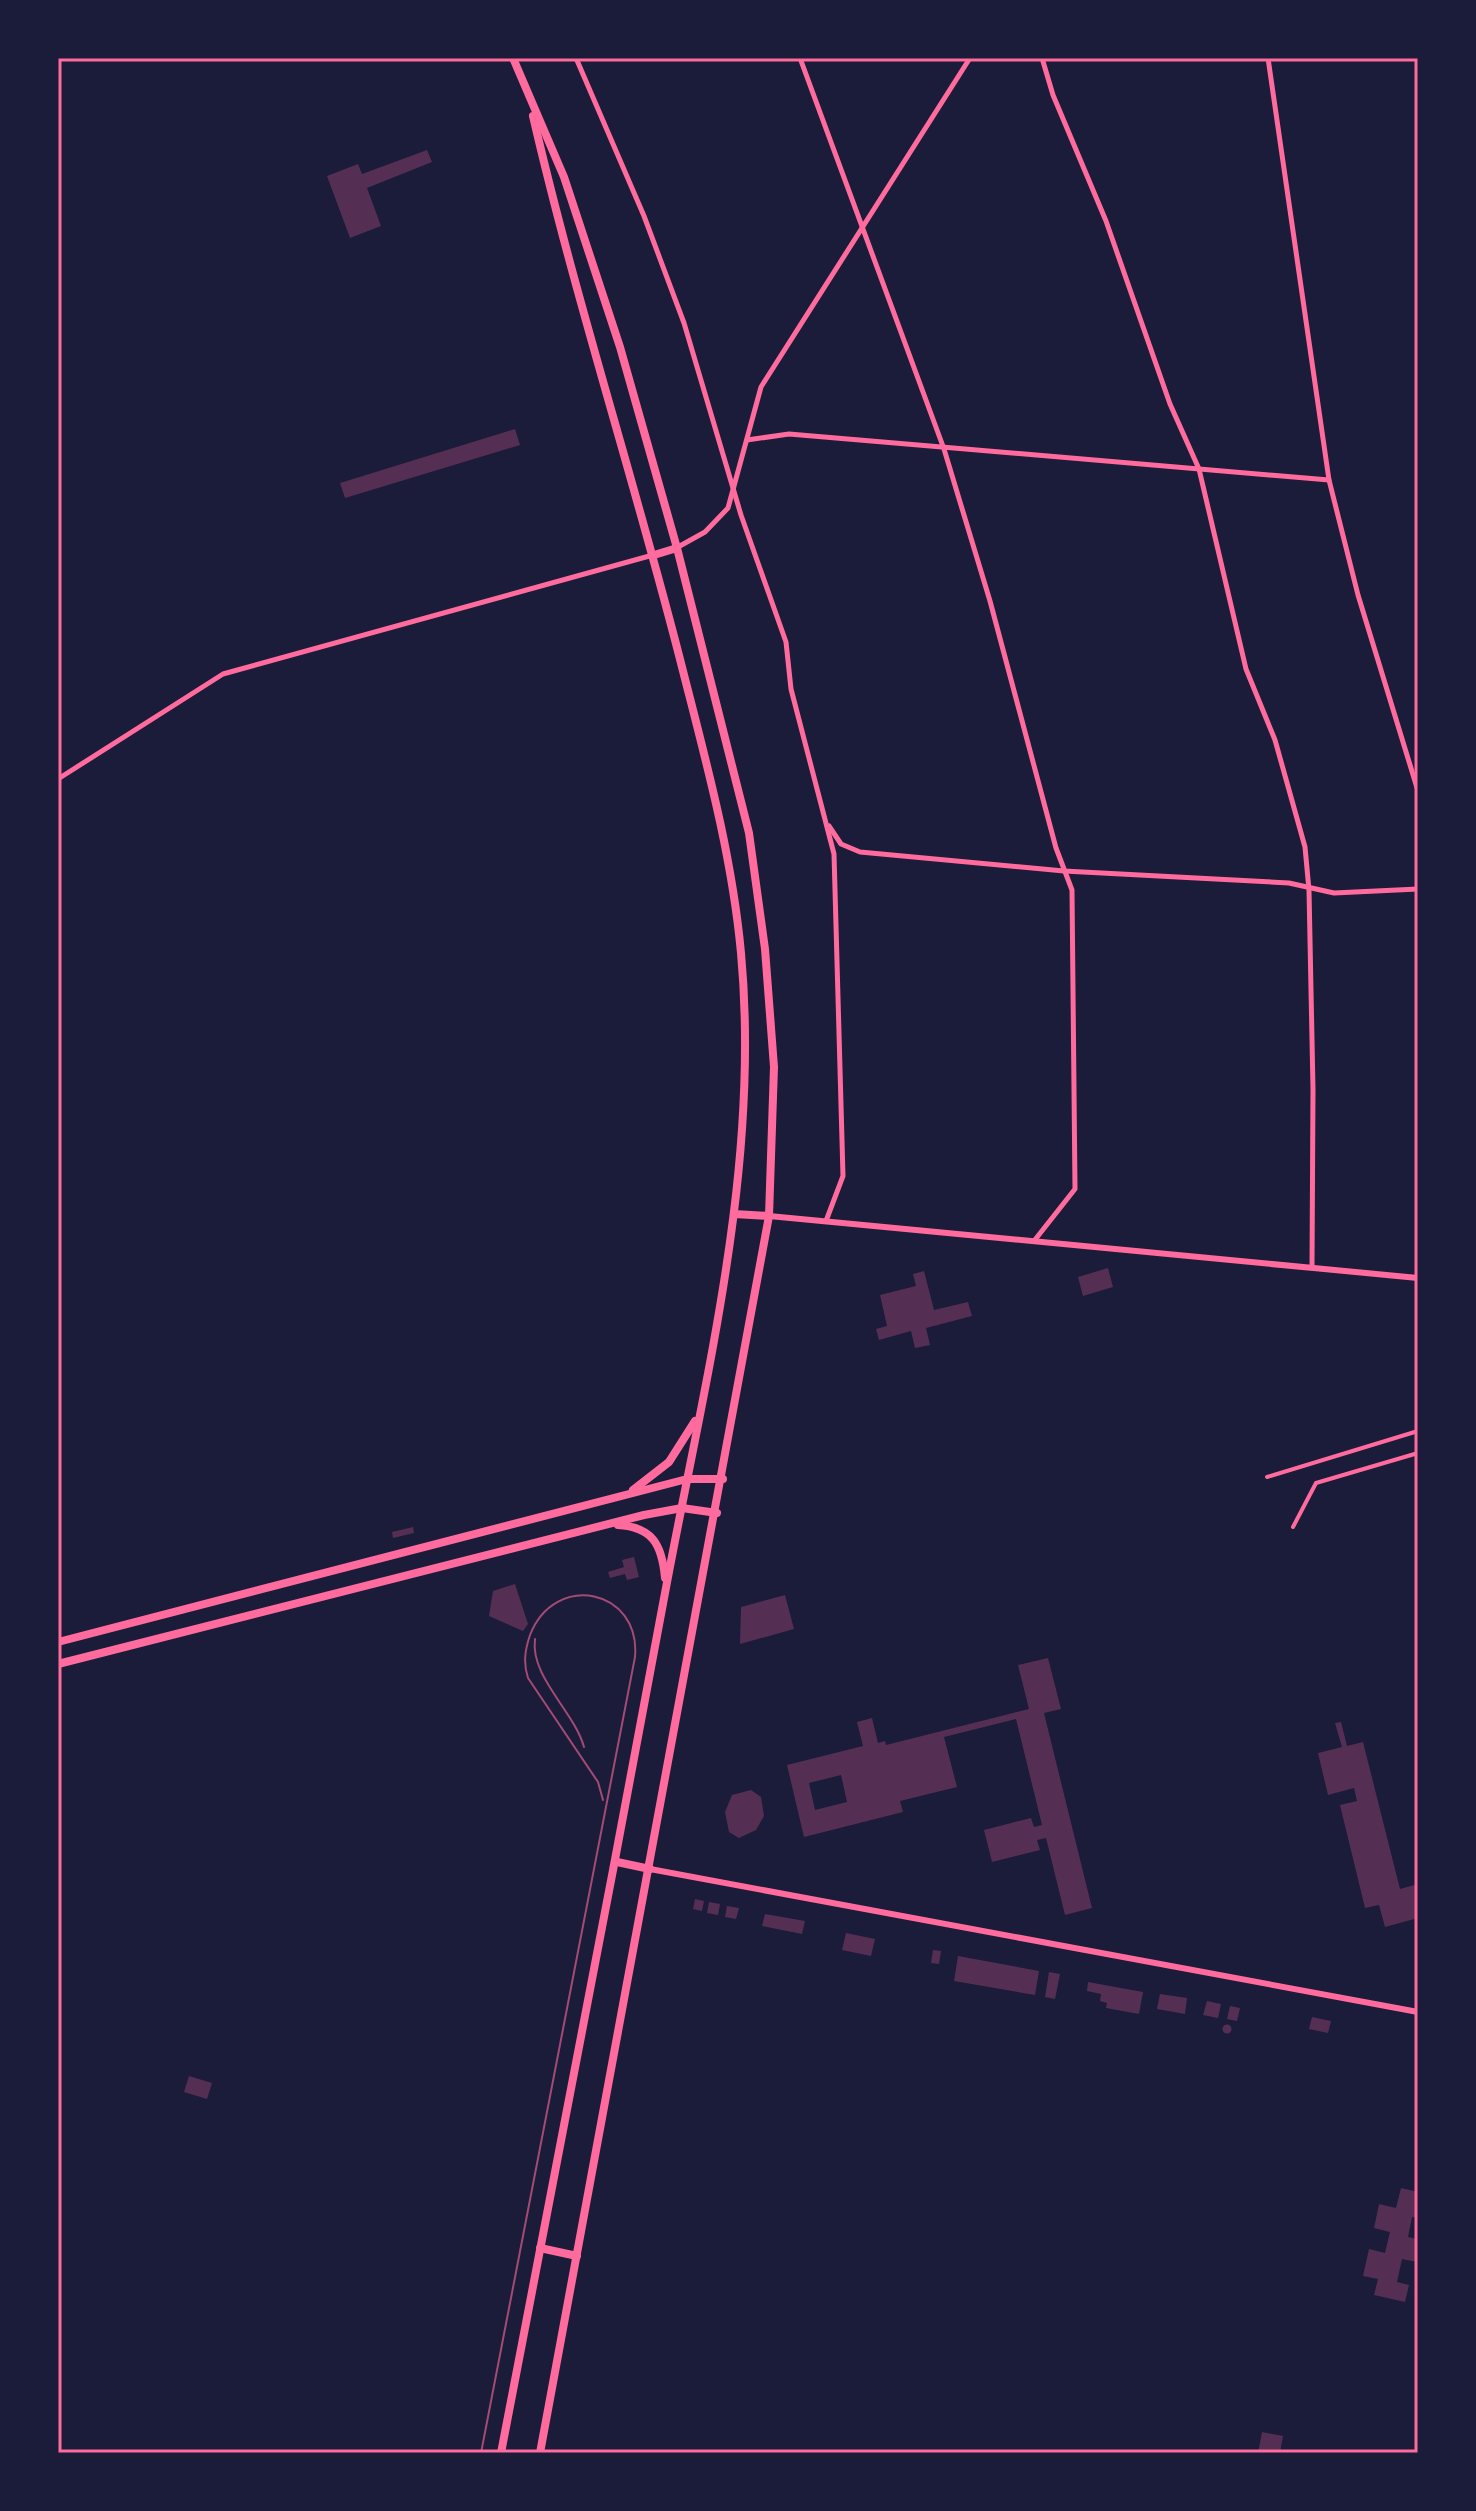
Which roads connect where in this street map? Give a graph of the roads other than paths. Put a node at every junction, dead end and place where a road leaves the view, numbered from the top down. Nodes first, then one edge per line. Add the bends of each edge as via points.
1 (513, 58) edge
2 (576, 58) edge
3 (800, 58) edge
4 (970, 58) edge
5 (1042, 58) edge
6 (1268, 58) edge
7 (528, 95) junction
8 (862, 227) junction
9 (747, 440) junction
10 (944, 449) junction
11 (1199, 469) junction
12 (1329, 480) junction
13 (734, 492) junction
14 (677, 548) junction
15 (654, 555) junction
16 (58, 779) edge
17 (1418, 791) edge
18 (825, 819) junction
19 (1064, 871) junction
20 (1418, 889) edge
21 (1309, 890) junction
22 (734, 1214) junction
23 (769, 1216) junction
24 (826, 1221) junction
25 (1034, 1242) junction
26 (1312, 1266) junction
27 (1418, 1278) edge
28 (699, 1413) junction
29 (1418, 1431) edge
30 (1418, 1453) edge
31 (1267, 1477) dead end
32 (687, 1479) junction
33 (723, 1479) junction
34 (618, 1498) junction
35 (682, 1508) junction
36 (717, 1513) junction
37 (609, 1524) junction
38 (1293, 1527) dead end
39 (666, 1590) junction
40 (58, 1642) edge
41 (58, 1664) edge
42 (617, 1862) junction
43 (650, 1869) junction
44 (1418, 2012) edge
45 (540, 2248) junction
46 (577, 2256) junction
47 (501, 2453) edge
48 (540, 2453) edge

1 - 7 main road
2 - 13 street via 684,323
3 - 8 street
4 - 8 street
5 - 11 street
6 - 12 street
7 - 14 main road via 564,177
7 - 15 main road
8 - 9 street via 761,387
8 - 10 street
9 - 10 street via 789,434
9 - 13 street
10 - 11 street
10 - 19 street
11 - 12 street
11 - 21 street via 1246,669 1275,740 1305,847
12 - 17 street
13 - 14 street via 705,532
13 - 18 street via 786,642 791,689
14 - 15 main road
14 - 23 main road via 749,833 765,949 774,1067
15 - 16 street via 223,674
15 - 22 main road via 726,839 741,954 746,1068
18 - 19 street via 841,844 860,852
18 - 24 street via 837,889 843,1176
19 - 21 street via 1289,883
19 - 25 street via 1072,890 1075,1189
20 - 21 street
21 - 26 street
22 - 23 main road
22 - 28 main road
23 - 24 street
23 - 33 main road
24 - 25 street
25 - 26 street
26 - 27 street
28 - 32 main road
28 - 34 main road via 663,1468
29 - 31 street
30 - 38 street via 1316,1483
32 - 33 main road
32 - 34 main road
32 - 35 main road
33 - 36 main road
34 - 40 main road
35 - 36 main road
35 - 37 main road
35 - 39 main road
36 - 43 main road
37 - 39 main road via 650,1533 658,1544
37 - 41 main road
39 - 42 main road
42 - 43 main road
42 - 45 main road
43 - 44 street
43 - 46 main road
45 - 46 main road
45 - 47 main road
46 - 48 main road

